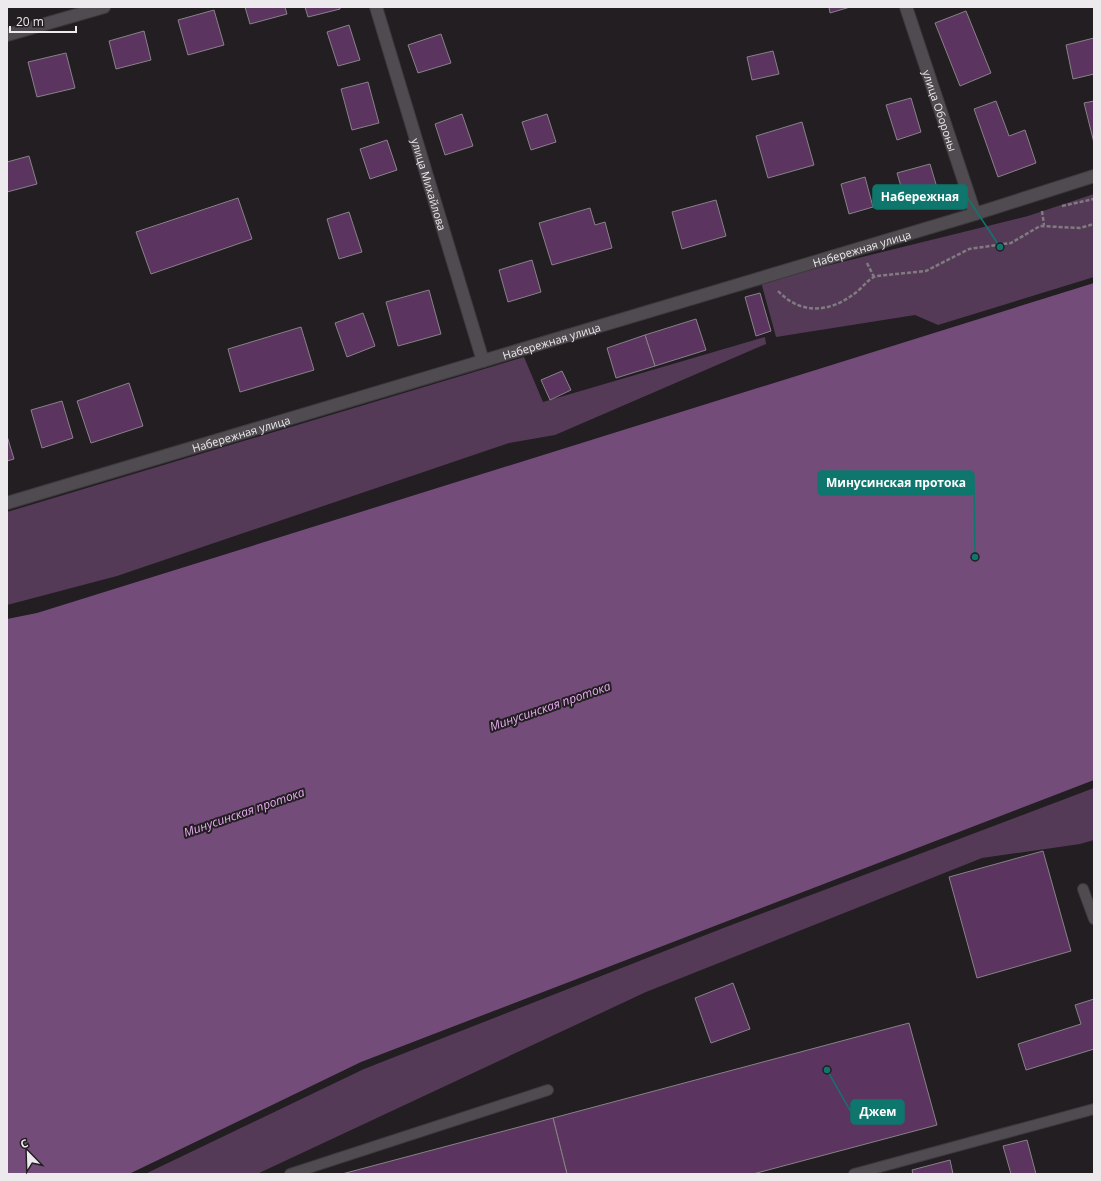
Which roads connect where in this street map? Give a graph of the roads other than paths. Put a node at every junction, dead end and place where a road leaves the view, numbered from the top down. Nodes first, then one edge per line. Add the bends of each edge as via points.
1 (104, 7) edge
2 (376, 7) edge
3 (906, 7) edge
4 (7, 34) edge
5 (1094, 176) edge
6 (975, 214) junction
7 (484, 360) junction
8 (7, 503) edge
9 (1083, 889) dead end
10 (1094, 919) edge
11 (548, 1090) dead end
12 (1094, 1109) edge
13 (290, 1174) edge
14 (854, 1174) edge

1 - 4 street
2 - 7 street, улица Михайлова
3 - 6 street, улица Обороны
5 - 6 street, Набережная улица
6 - 7 street, Набережная улица
7 - 8 street, Набережная улица
9 - 10 lane
11 - 13 lane
12 - 14 lane

